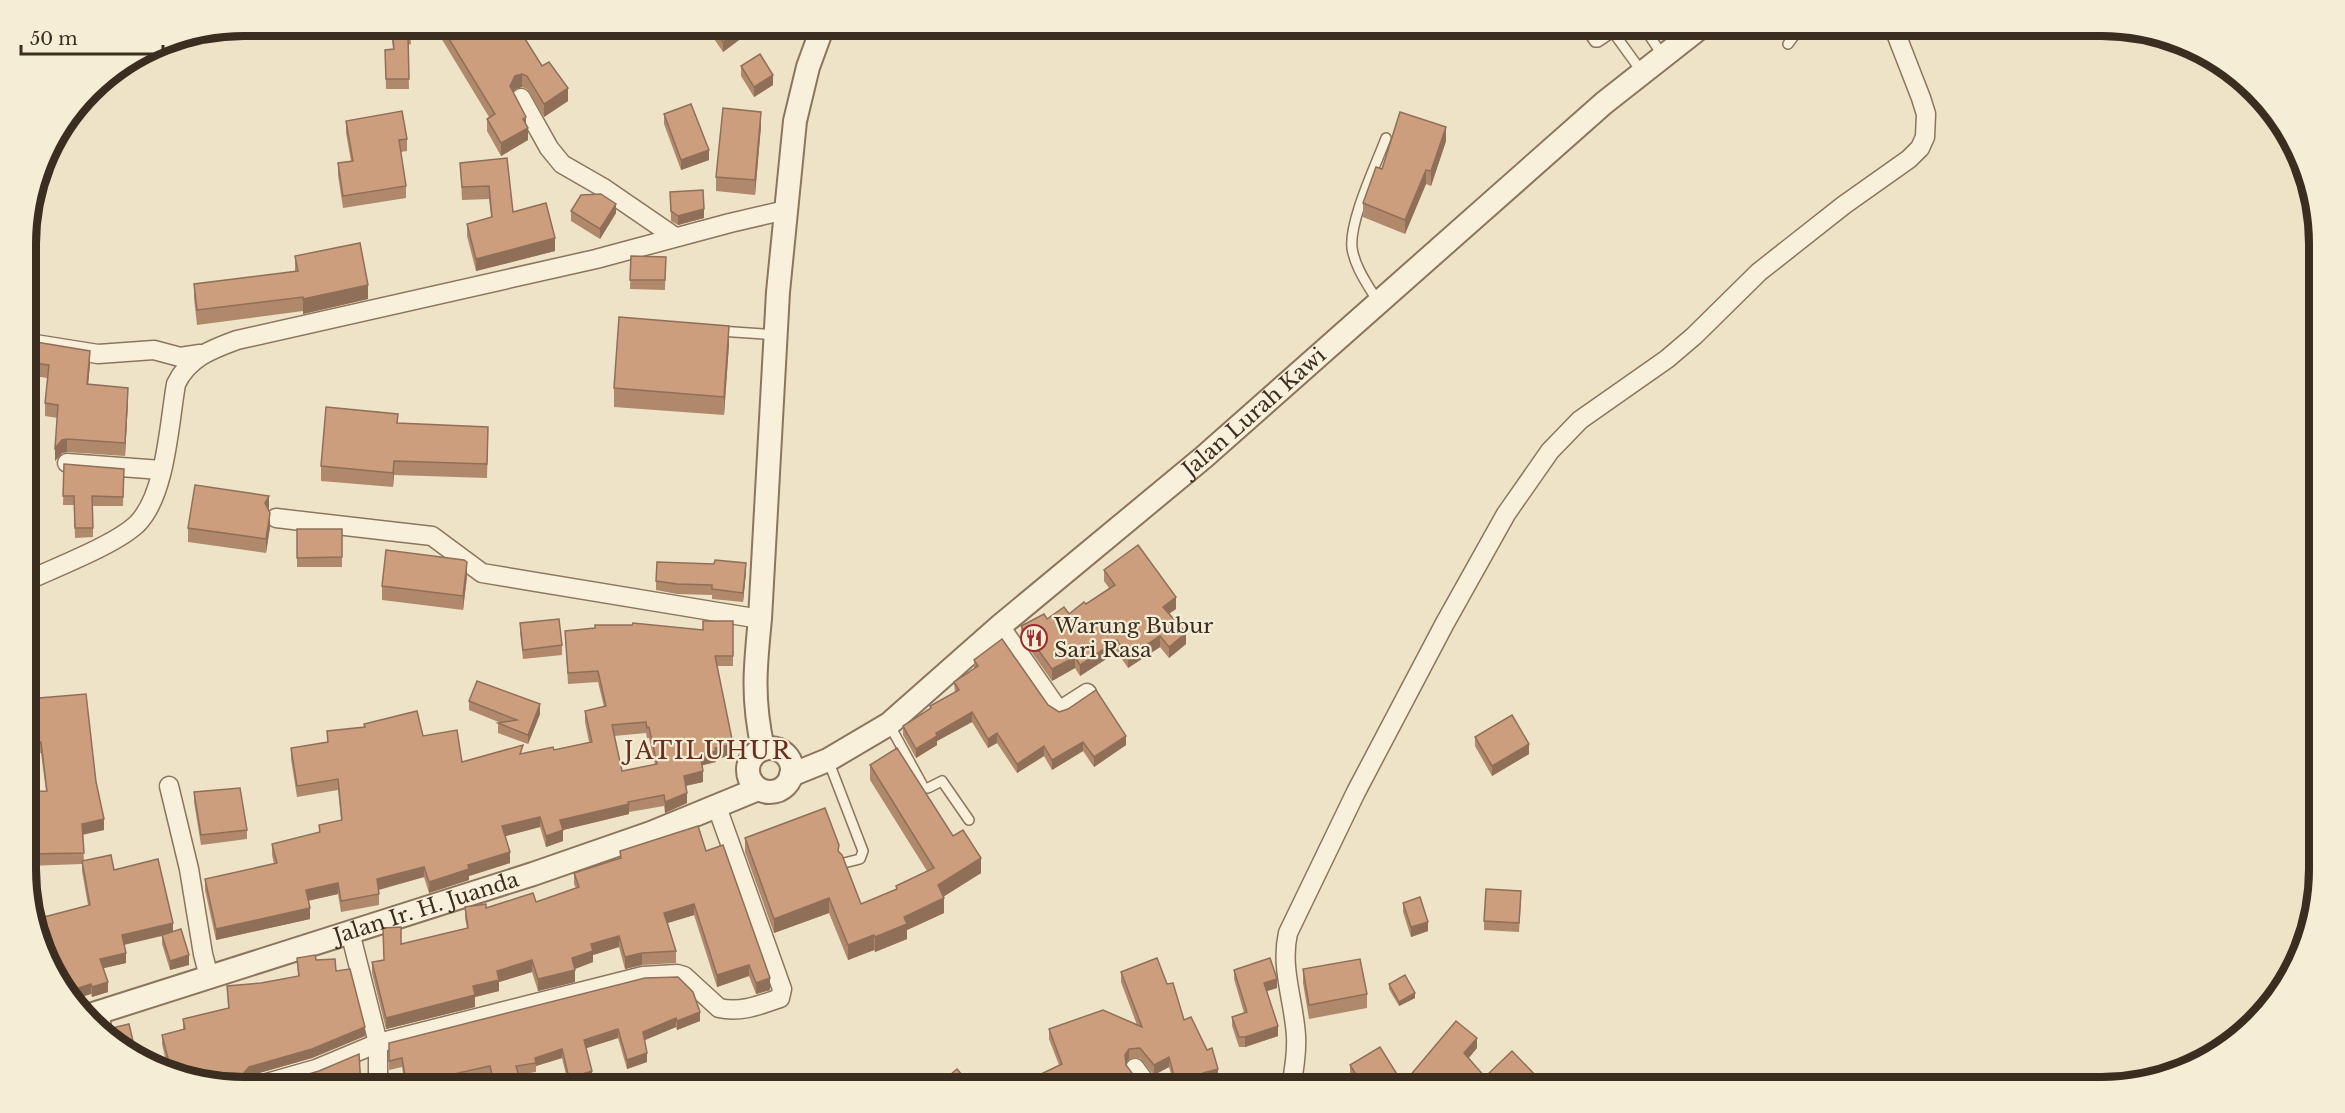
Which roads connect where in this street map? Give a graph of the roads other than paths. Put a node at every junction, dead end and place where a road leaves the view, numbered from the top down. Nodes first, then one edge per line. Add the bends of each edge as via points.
1 (820, 36) edge
2 (1591, 36) edge
3 (1607, 36) edge
4 (1621, 36) edge
5 (1650, 36) edge
6 (1688, 36) edge
7 (1794, 36) edge
8 (1897, 36) edge
9 (1788, 44) dead end
10 (1663, 56) junction
11 (1642, 72) junction
12 (521, 98) dead end
13 (1386, 138) dead end
14 (786, 210) junction
15 (675, 237) junction
16 (1378, 302) junction
17 (706, 330) edge
18 (777, 335) junction
19 (36, 344) edge
20 (205, 353) junction
21 (67, 463) edge
22 (161, 470) junction
23 (276, 518) dead end
24 (36, 577) edge
25 (760, 619) junction
26 (1000, 627) junction
27 (1087, 693) edge
28 (890, 724) junction
29 (763, 749) junction
30 (828, 760) junction
31 (791, 775) junction
32 (169, 786) dead end
33 (758, 789) junction
34 (717, 807) junction
35 (969, 820) dead end
36 (844, 863) edge
37 (350, 932) junction
38 (214, 975) junction
39 (98, 1017) edge
40 (378, 1043) junction
41 (1135, 1068) dead end
42 (289, 1077) edge
43 (378, 1077) edge
44 (1142, 1077) edge
45 (1292, 1077) edge

1 - 14 street via 795,120
2 - 3 lane via 1598,42
4 - 11 lane
5 - 10 lane
6 - 10 street, Jalan Lurah Kawi
7 - 9 lane
8 - 45 street via 1926,114 1925,137 1920,148 1759,272 1667,359 1580,420 1550,451 1506,514 1356,792 1290,927 1285,963 1297,1037
10 - 11 street, Jalan Lurah Kawi
11 - 16 street, Jalan Lurah Kawi
12 - 15 street via 562,164
13 - 16 lane via 1352,230 1358,269
14 - 15 street
14 - 18 street
15 - 20 street via 596,259 237,340
16 - 26 street, Jalan Lurah Kawi via 1204,457
17 - 18 lane
18 - 25 street
19 - 20 street via 98,354 159,350 180,357
20 - 22 street via 181,372 176,384
21 - 22 street
22 - 24 street via 150,507 136,524 113,540
23 - 25 street via 432,536 482,573
25 - 29 street via 754,698
26 - 27 street via 1057,708 1062,709
26 - 28 street, Jalan Lurah Kawi
28 - 30 street, Jalan Lurah Kawi
28 - 35 lane via 924,788 942,781
29 - 31 street via 785,753 791,763
29 - 33 street via 753,756 748,768 750,780
30 - 31 street, Jalan Lurah Kawi
30 - 36 lane via 863,851 860,859
31 - 33 street via 778,790
32 - 38 street via 201,935 212,949
33 - 34 street, Jalan Ir. H. Juanda
34 - 37 street, Jalan Ir. H. Juanda via 586,855
34 - 40 street via 782,989 780,998 750,1009 726,1010 684,976 643,976
37 - 38 street, Jalan Ir. H. Juanda
37 - 40 street
38 - 39 street, Jalan Ir. H. Juanda
40 - 42 street
40 - 43 street
41 - 44 street

